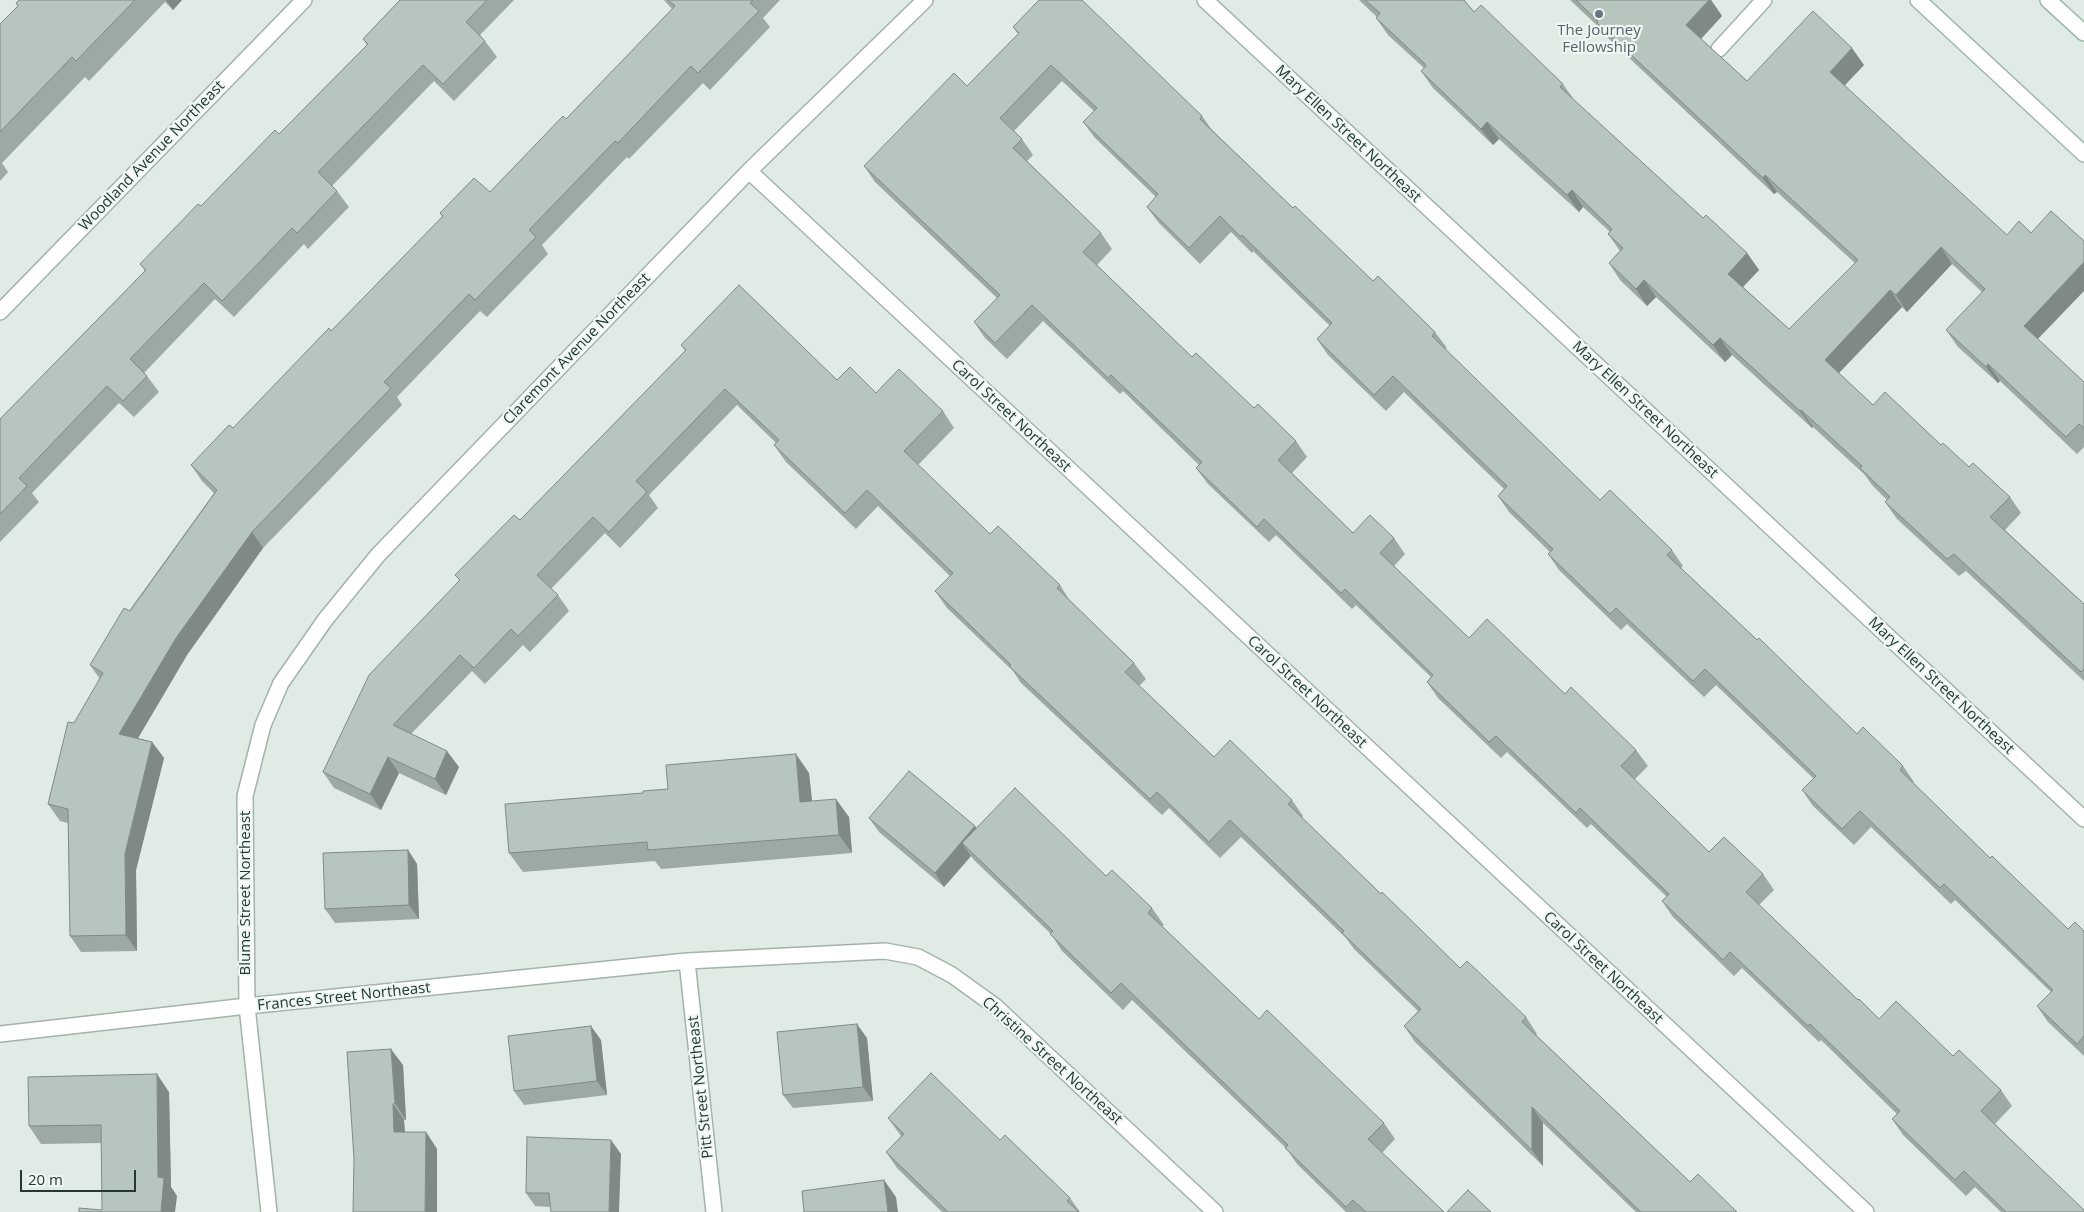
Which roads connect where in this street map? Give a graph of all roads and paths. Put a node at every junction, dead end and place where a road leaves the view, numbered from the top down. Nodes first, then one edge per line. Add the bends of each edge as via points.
1 (304, 0) edge
2 (925, 0) edge
3 (1205, 0) edge
4 (1764, 0) edge
5 (1918, 0) edge
6 (2048, 0) edge
7 (2084, 33) edge
8 (1719, 49) dead end
9 (2084, 154) edge
10 (749, 171) junction
11 (0, 312) edge
12 (263, 724) joint
13 (2084, 819) edge
14 (687, 961) junction
15 (247, 1006) junction
16 (0, 1034) edge
17 (269, 1212) edge
18 (714, 1212) edge
19 (1215, 1212) edge
20 (1866, 1212) edge

1 - 11 street, Woodland Avenue Northeast
2 - 10 street, Claremont Avenue Northeast
3 - 13 street, Mary Ellen Street Northeast
4 - 8 street
5 - 9 street
6 - 7 street
10 - 12 street, Claremont Avenue Northeast via 378,555 325,620 281,683
10 - 20 street, Carol Street Northeast
12 - 15 street, Blume Street Northeast via 245,796
14 - 15 street, Frances Street Northeast
14 - 18 street, Pitt Street Northeast
14 - 19 street, Christine Street Northeast via 885,950 918,957 952,975 995,1006
15 - 16 street, Frances Street Northeast
15 - 17 street, Blume Street Northeast

